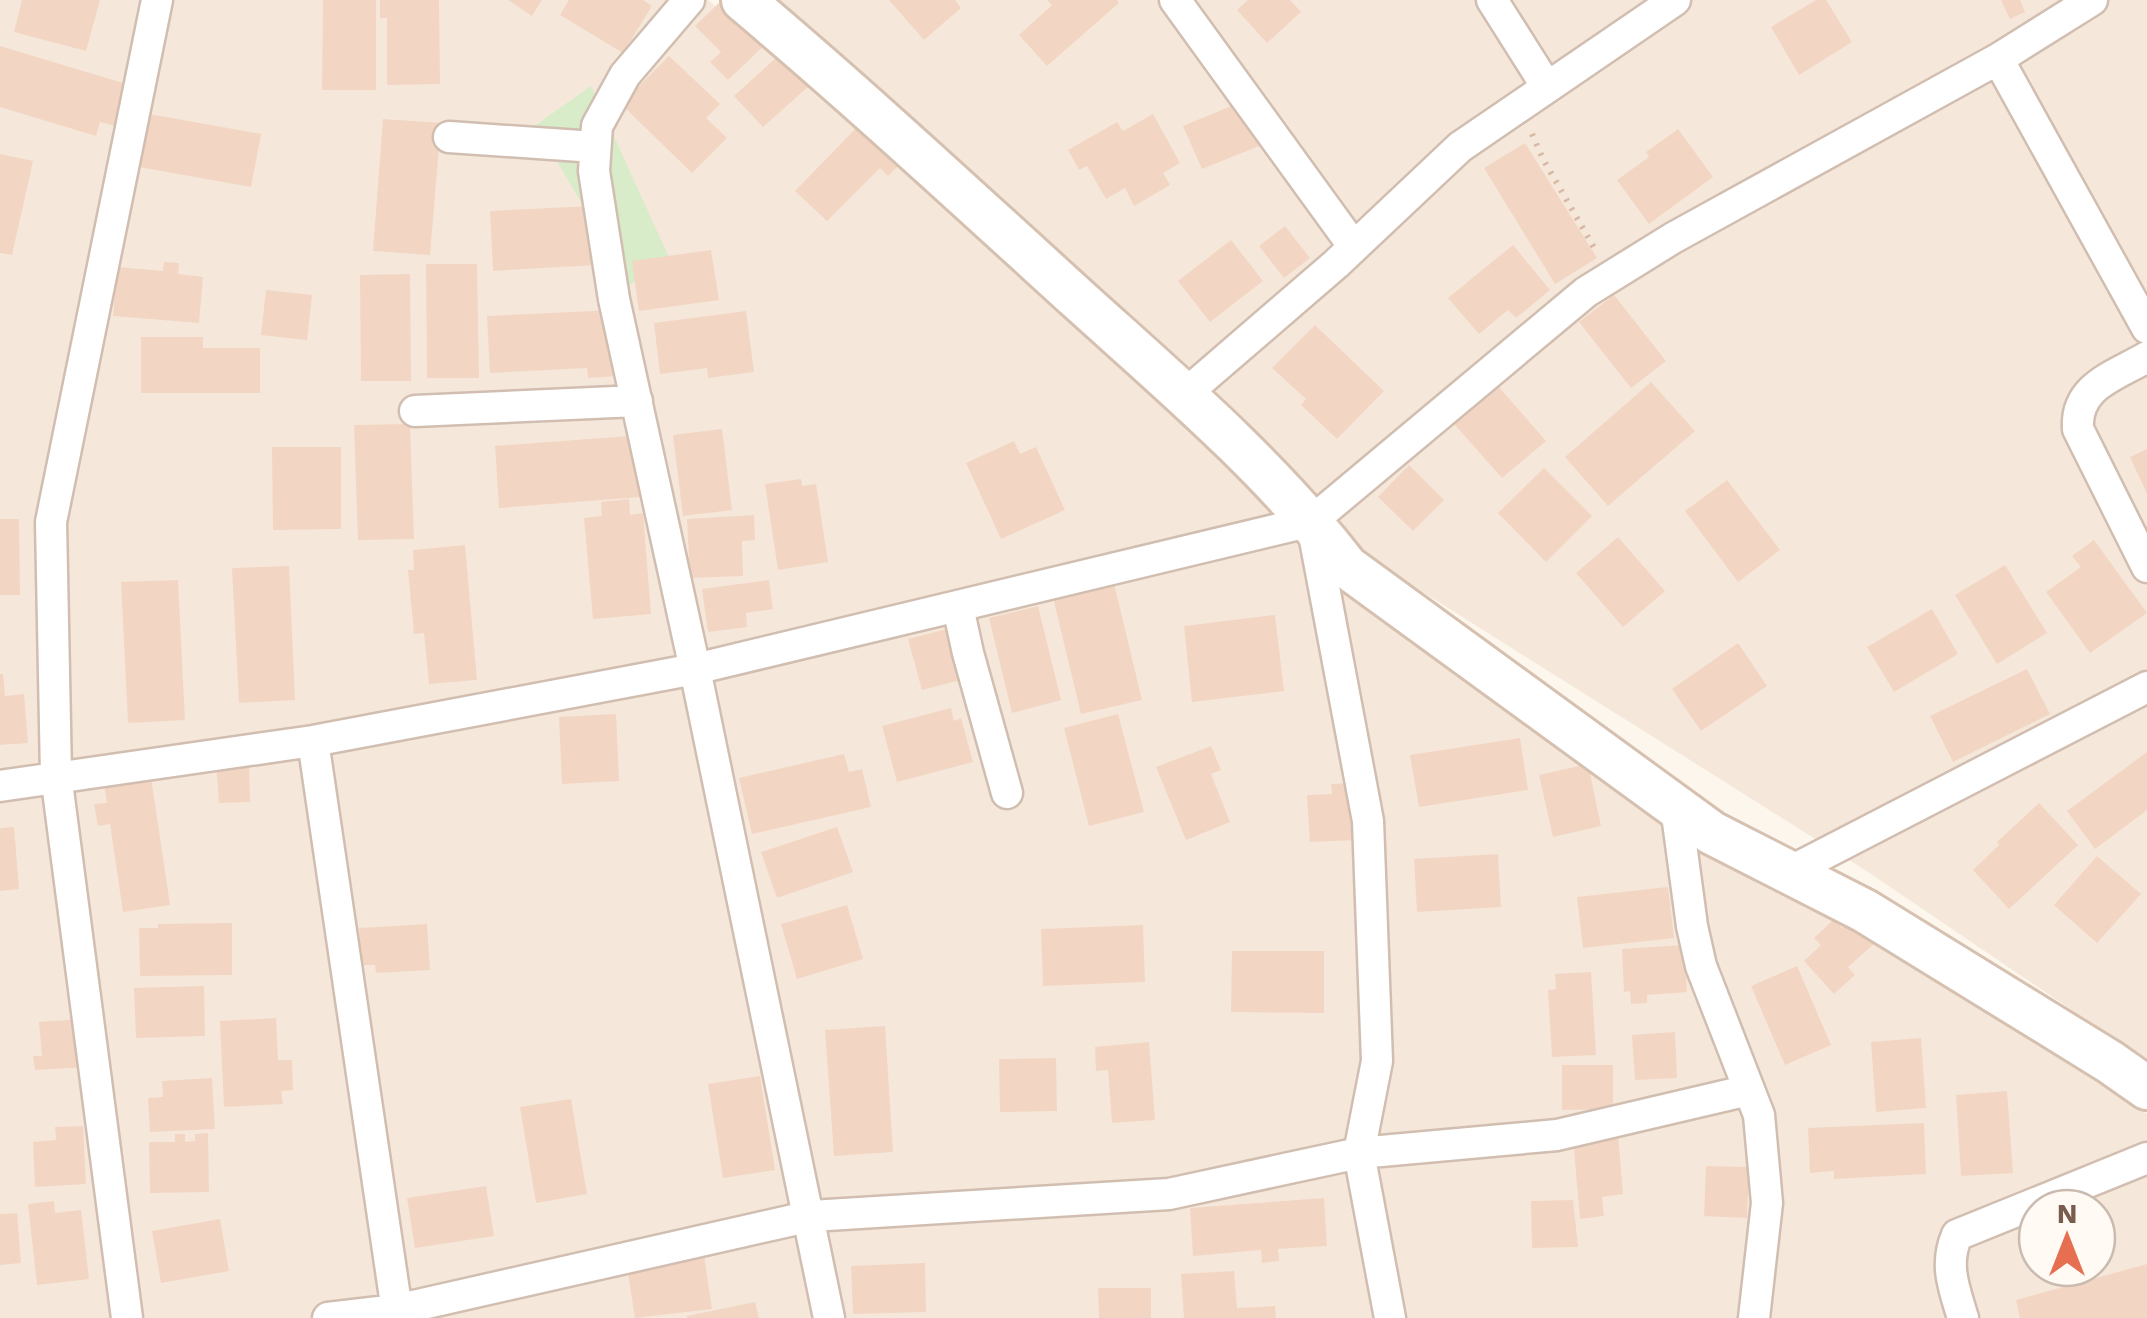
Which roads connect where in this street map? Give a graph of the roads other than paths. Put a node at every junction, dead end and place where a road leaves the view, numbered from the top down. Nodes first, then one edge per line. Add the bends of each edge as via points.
1 (157, 0) edge
2 (689, 0) edge
3 (742, 0) edge
4 (1175, 0) edge
5 (1492, 0) edge
6 (1676, 0) edge
7 (2092, 0) edge
8 (1998, 59) junction
9 (1547, 88) junction
10 (449, 137) dead end
11 (596, 147) junction
12 (1354, 247) junction
13 (2147, 328) edge
14 (2147, 357) edge
15 (1184, 395) junction
16 (637, 401) junction
17 (415, 410) dead end
18 (1312, 521) junction
19 (2147, 567) edge
20 (958, 607) junction
21 (696, 668) junction
22 (2147, 688) edge
23 (313, 741) junction
24 (56, 776) junction
25 (0, 786) edge
26 (1007, 792) dead end
27 (1676, 806) junction
28 (1790, 872) junction
29 (2147, 1088) edge
30 (1749, 1090) junction
31 (1359, 1153) junction
32 (2147, 1158) edge
33 (810, 1216) junction
34 (397, 1314) edge
35 (127, 1318) edge
36 (328, 1318) edge
37 (829, 1318) edge
38 (1390, 1318) edge
39 (1754, 1318) edge
40 (1962, 1318) edge

1 - 24 street via 51,522
2 - 11 street via 625,74 596,126
3 - 15 street
4 - 12 street
5 - 9 street
6 - 9 street
7 - 8 street
8 - 13 street
8 - 18 street via 1586,292
9 - 12 street via 1460,147
10 - 11 street
11 - 16 street via 594,172
12 - 15 street
14 - 19 street via 2084,394 2076,413 2078,430
15 - 18 street
16 - 17 street
16 - 21 street
18 - 20 street
18 - 27 street via 1346,567
18 - 31 street via 1368,821 1377,1061
20 - 21 street
20 - 26 street
21 - 23 street
21 - 33 street
22 - 28 street
23 - 24 street
23 - 34 street
24 - 25 street
24 - 35 street
27 - 28 street via 1712,833
27 - 30 street via 1701,966
28 - 29 street via 1865,910
30 - 31 street via 1556,1135
30 - 39 street via 1759,1114 1767,1203
31 - 33 street via 1170,1194
31 - 38 street
32 - 40 street via 1958,1235 1949,1269
33 - 34 street
33 - 37 street
34 - 36 street

